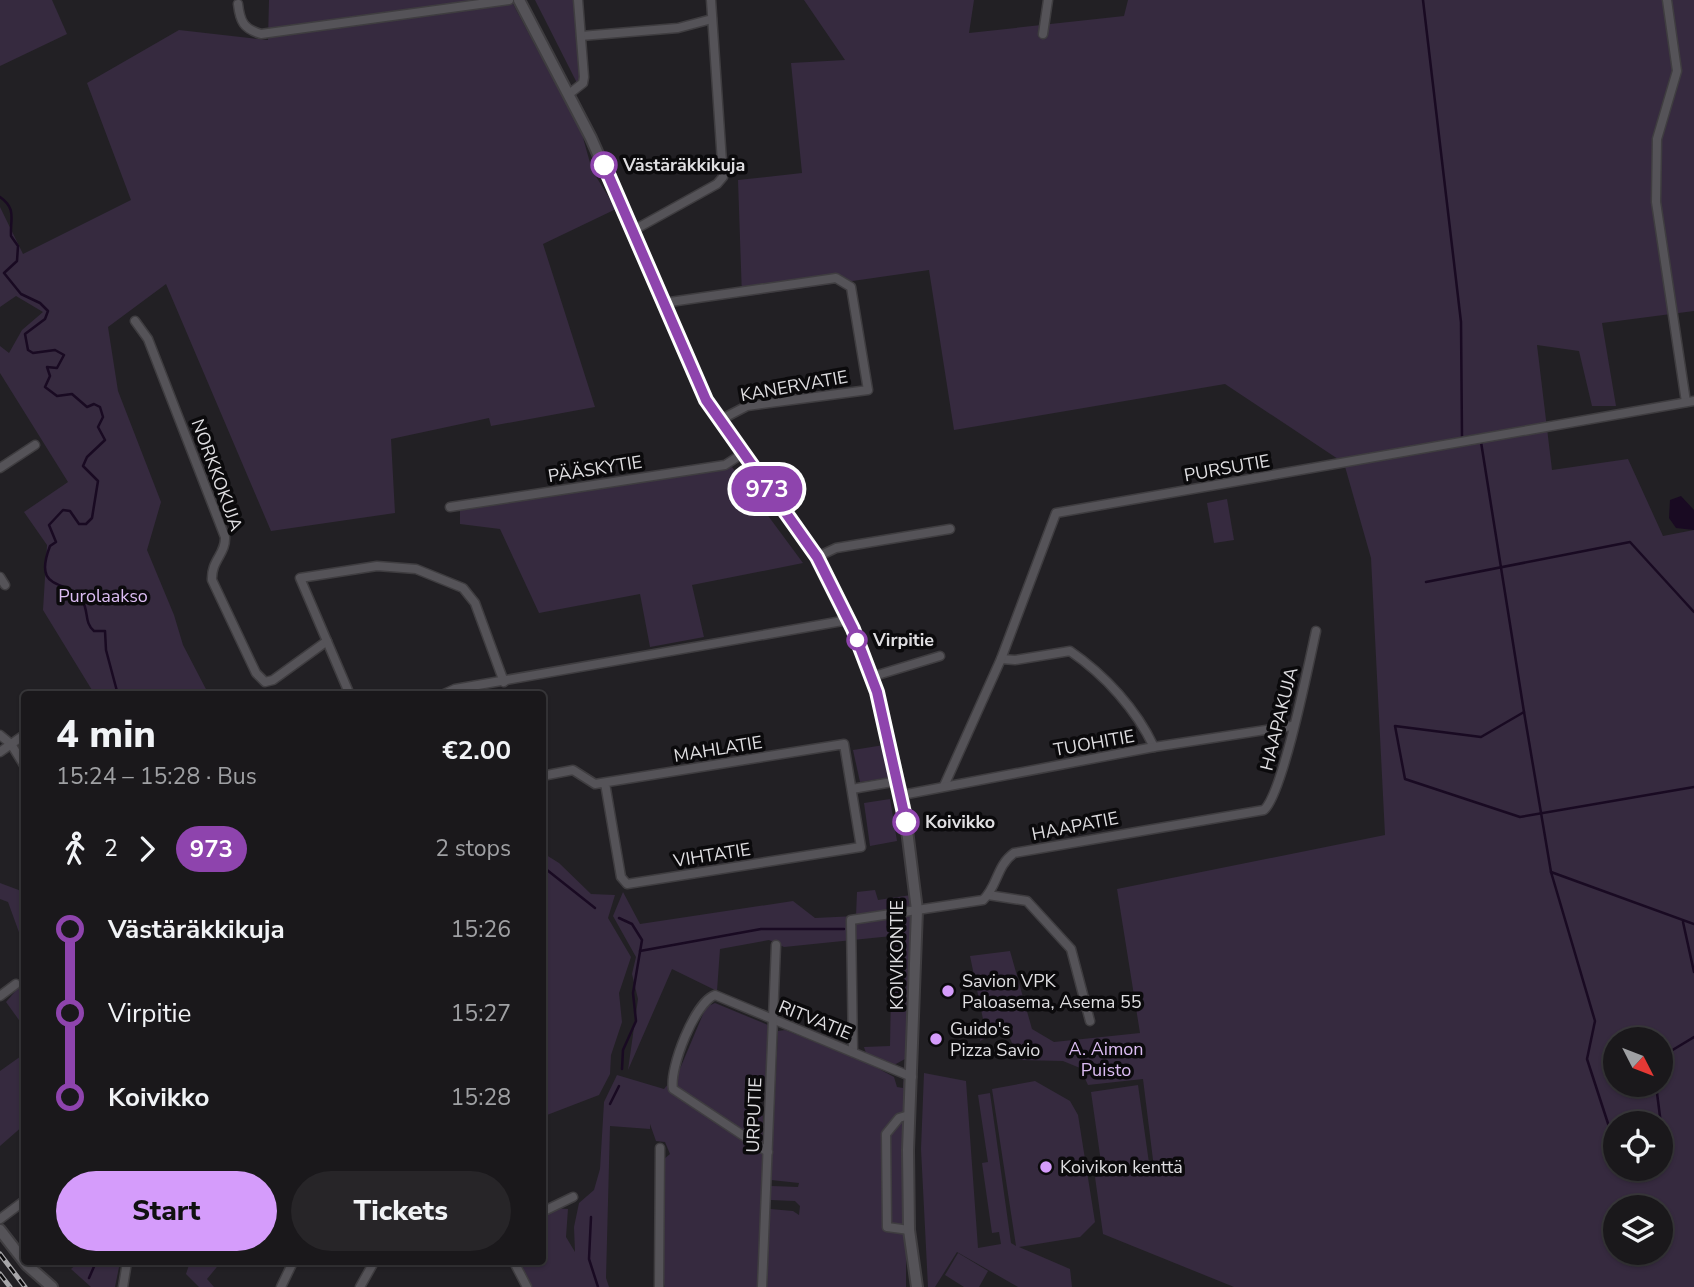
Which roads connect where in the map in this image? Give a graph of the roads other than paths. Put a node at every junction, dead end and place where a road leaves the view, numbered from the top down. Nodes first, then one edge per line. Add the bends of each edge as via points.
1 (509, 0) edge
2 (519, 0) edge
3 (578, 0) edge
4 (712, 0) edge
5 (1048, 0) edge
6 (1667, 0) edge
7 (237, 4) dead end
8 (712, 19) junction
9 (1043, 34) dead end
10 (581, 36) junction
11 (569, 94) junction
12 (634, 230) junction
13 (663, 303) junction
14 (135, 321) dead end
15 (1690, 402) edge
16 (718, 421) junction
17 (35, 445) dead end
18 (742, 454) junction
19 (0, 468) edge
20 (450, 507) dead end
21 (950, 529) dead end
22 (817, 557) junction
23 (848, 620) junction
24 (1317, 631) dead end
25 (327, 640) junction
26 (940, 656) dead end
27 (1001, 659) junction
28 (871, 677) junction
29 (504, 681) junction
30 (348, 691) edge
31 (460, 691) edge
32 (1292, 726) junction
33 (0, 735) edge
34 (21, 737) edge
35 (11, 744) junction
36 (1154, 747) junction
37 (0, 752) edge
38 (21, 760) edge
39 (546, 775) edge
40 (898, 781) junction
41 (605, 783) junction
42 (944, 786) junction
43 (852, 789) junction
44 (902, 795) junction
45 (853, 802) joint
46 (1264, 810) joint
47 (988, 895) junction
48 (917, 910) junction
49 (776, 945) dead end
50 (16, 984) dead end
51 (0, 996) edge
52 (773, 1021) junction
53 (1090, 1021) dead end
54 (853, 1052) junction
55 (912, 1077) junction
56 (909, 1115) junction
57 (660, 1148) dead end
58 (768, 1152) junction
59 (573, 1197) dead end
60 (21, 1203) edge
61 (546, 1210) edge
62 (0, 1219) edge
63 (0, 1230) edge
64 (909, 1230) junction
65 (21, 1259) edge
66 (28, 1265) edge
67 (127, 1265) edge
68 (291, 1265) edge
69 (372, 1265) edge
70 (516, 1265) edge
71 (51, 1285) edge
72 (123, 1287) edge
73 (280, 1287) edge
74 (360, 1287) edge
75 (527, 1287) edge
76 (659, 1287) edge
77 (762, 1287) edge
78 (917, 1287) edge

1 - 7 street via 261,34 241,22
2 - 11 main road, KOIVIKONTIE
3 - 10 street
4 - 8 street
5 - 9 street
6 - 15 street via 1677,71 1657,139 1656,202
8 - 10 street via 678,28
8 - 12 street via 723,177
10 - 11 street via 583,83
11 - 12 main road, KOIVIKONTIE
12 - 13 main road, KOIVIKONTIE
13 - 16 main road, KOIVIKONTIE
13 - 16 street, KANERVATIE via 836,278 851,288 868,390 747,406
14 - 25 street, NORKKOKUJA via 148,339 225,537 225,546 211,567 212,580 256,673 265,682 273,680
15 - 27 street, PURSUTIE via 1056,513
16 - 18 main road, KOIVIKONTIE
17 - 19 street
18 - 20 street, PÄÄSKYTIE via 725,465
18 - 22 main road, KOIVIKONTIE
21 - 22 street via 836,548
22 - 23 main road, KOIVIKONTIE
23 - 28 main road, KOIVIKONTIE
23 - 29 street
24 - 32 street, HAAPAKUJA
25 - 29 street via 300,578 377,566 416,569 463,588 475,603
25 - 30 street
26 - 28 street
27 - 36 street via 1070,650 1129,706
27 - 42 street, PURSUTIE
28 - 40 main road, KOIVIKONTIE
29 - 31 street
32 - 36 street, TUOHITIE
32 - 46 street, HAAPAKUJA via 1281,779
33 - 35 street
34 - 35 street
35 - 37 street
35 - 38 street
36 - 42 street, TUOHITIE
39 - 41 street, MAHLATIE via 573,771 595,785
40 - 43 street
40 - 44 main road, KOIVIKONTIE
41 - 43 street, MAHLATIE via 847,743
41 - 45 street, VIHTATIE via 621,877 631,884 861,847
42 - 44 street, TUOHITIE
43 - 45 street, MAHLATIE
44 - 48 main road, KOIVIKONTIE
46 - 47 street, HAAPATIE via 1014,853 1001,865
47 - 48 street via 978,902
47 - 53 street via 1027,901 1071,949
48 - 54 street via 851,920
48 - 55 main road, KOIVIKONTIE
49 - 52 street, URPUTIE
50 - 51 street
52 - 54 street, RITVATIE
52 - 58 street, URPUTIE
52 - 58 street, RITVATIE via 715,995 706,998 670,1076 673,1088
54 - 55 street, RITVATIE
55 - 56 main road, KOIVIKONTIE
56 - 64 main road, KOIVIKONTIE
56 - 64 street via 899,1118 886,1134 887,1227
57 - 76 street
58 - 77 street, URPUTIE
59 - 61 street
60 - 62 street
63 - 65 main road
64 - 78 main road, KOIVIKONTIE
66 - 71 main road
67 - 72 street
68 - 73 street
69 - 74 street
70 - 75 street

